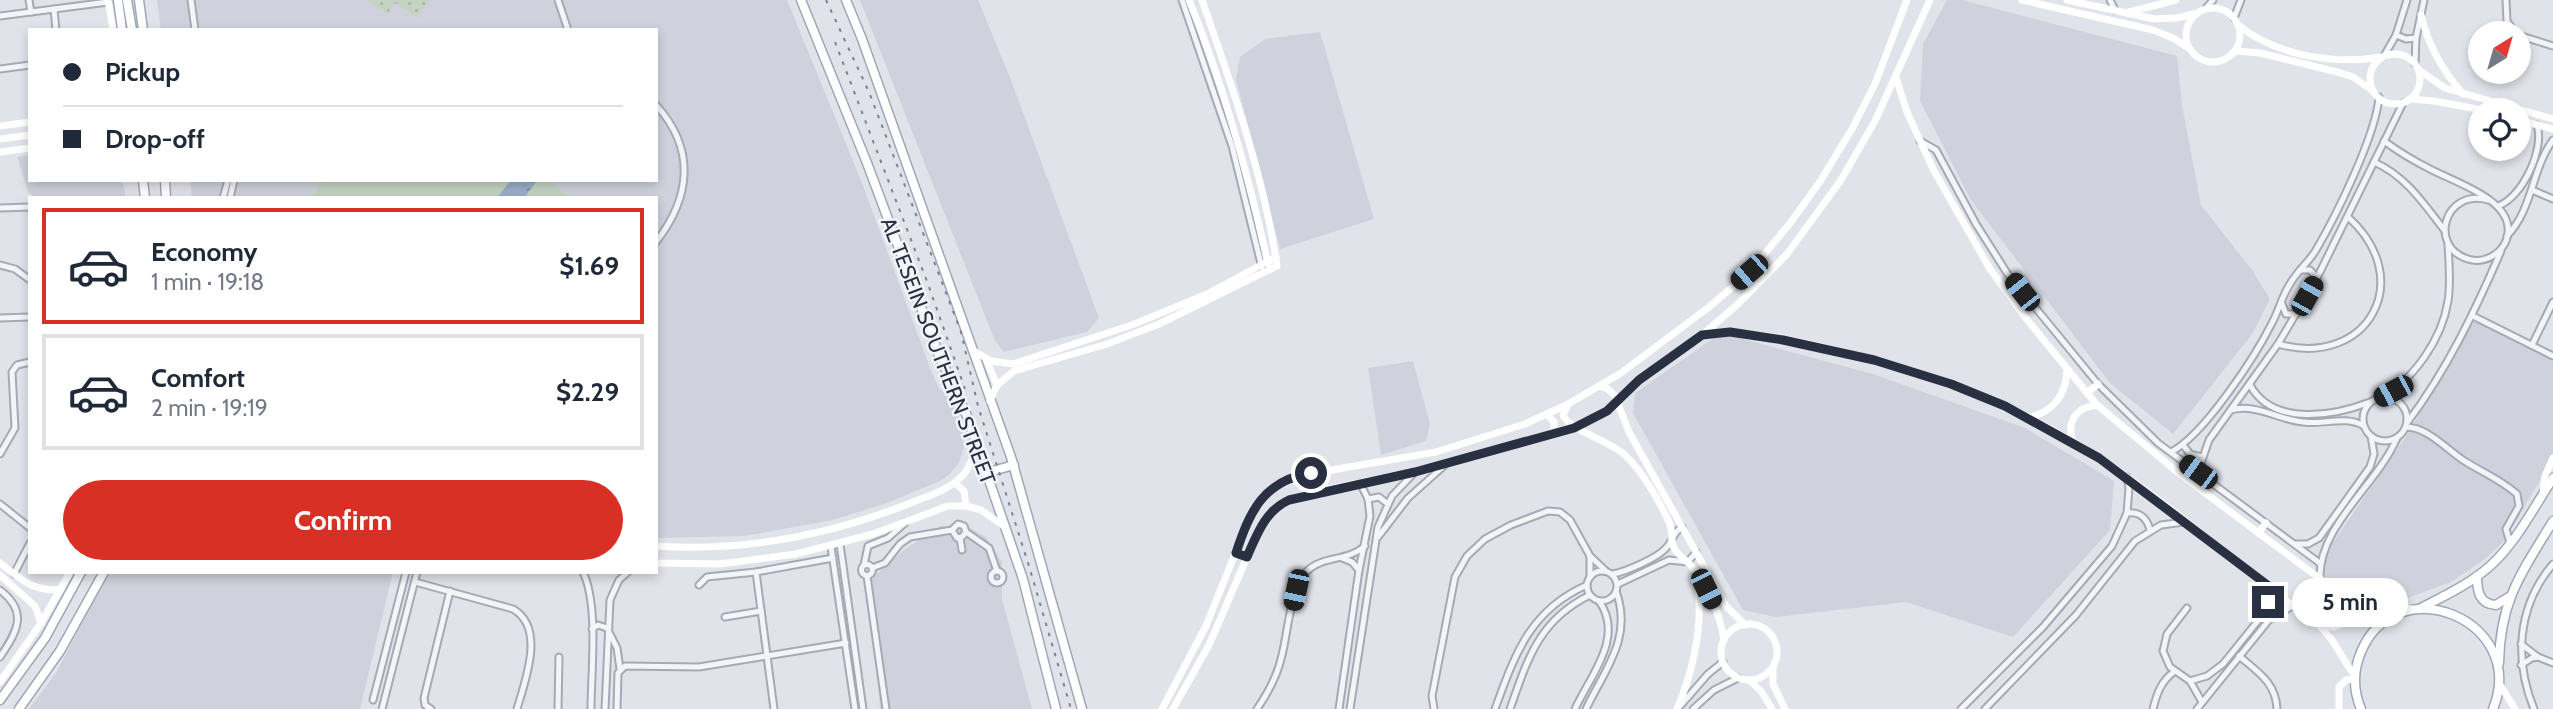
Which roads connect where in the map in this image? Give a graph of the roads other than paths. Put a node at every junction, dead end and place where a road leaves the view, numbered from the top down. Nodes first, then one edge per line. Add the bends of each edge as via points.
1 (29, 0) edge
2 (118, 0) edge
3 (127, 0) edge
4 (139, 0) edge
5 (191, 0) edge
6 (558, 0) edge
7 (801, 0) edge
8 (846, 0) edge
9 (1182, 0) edge
10 (1189, 0) edge
11 (1202, 0) edge
12 (1909, 0) edge
13 (1922, 0) edge
14 (1930, 0) edge
15 (2022, 0) edge
16 (2067, 0) edge
17 (2110, 0) edge
18 (2176, 0) edge
19 (2213, 0) edge
20 (2407, 0) edge
21 (2424, 0) edge
22 (2506, 0) edge
23 (108, 1) edge
24 (2077, 1) edge
25 (2238, 2) edge
26 (2206, 8) junction
27 (54, 9) junction
28 (2115, 10) junction
29 (31, 12) junction
30 (2124, 12) junction
31 (2197, 13) junction
32 (1922, 15) junction
33 (2421, 15) junction
34 (0, 16) edge
35 (2169, 19) junction
36 (2508, 21) edge
37 (2236, 22) junction
38 (56, 28) edge
39 (113, 28) edge
40 (122, 28) edge
41 (132, 28) edge
42 (143, 28) edge
43 (197, 28) edge
44 (567, 28) edge
45 (2166, 35) junction
46 (2396, 35) junction
47 (2255, 37) junction
48 (2416, 38) junction
49 (2531, 39) edge
50 (2553, 46) edge
51 (2190, 49) junction
52 (2235, 51) junction
53 (2251, 51) junction
54 (2384, 57) junction
55 (2354, 61) junction
56 (28, 65) edge
57 (2417, 67) junction
58 (0, 69) edge
59 (1896, 77) junction
60 (2353, 77) junction
61 (2437, 84) junction
62 (2463, 94) junction
63 (2376, 95) junction
64 (2434, 100) junction
65 (2406, 101) junction
66 (2468, 107) edge
67 (658, 108) edge
68 (2553, 119) edge
69 (28, 122) edge
70 (2531, 123) edge
71 (15, 124) junction
72 (2537, 125) junction
73 (0, 126) edge
74 (2553, 129) edge
75 (28, 136) edge
76 (1243, 137) junction
77 (18, 138) junction
78 (0, 139) edge
79 (2553, 140) edge
80 (1920, 141) junction
81 (2384, 141) junction
82 (28, 149) edge
83 (0, 152) edge
84 (2374, 162) junction
85 (2532, 190) junction
86 (2553, 199) edge
87 (2488, 200) junction
88 (2498, 206) junction
89 (28, 207) edge
90 (0, 208) edge
91 (2348, 217) junction
92 (2445, 231) junction
93 (2508, 236) junction
94 (658, 239) edge
95 (2448, 242) junction
96 (2502, 248) junction
97 (1276, 257) junction
98 (1265, 263) junction
99 (0, 265) edge
100 (2300, 270) junction
101 (1267, 272) junction
102 (28, 278) edge
103 (2317, 278) junction
104 (2282, 301) junction
105 (2553, 302) edge
106 (2297, 314) junction
107 (2473, 316) junction
108 (0, 318) edge
109 (27, 318) edge
110 (1702, 335) junction
111 (2278, 344) junction
112 (2532, 345) junction
113 (974, 351) junction
114 (2553, 355) edge
115 (986, 359) junction
116 (28, 362) edge
117 (2067, 370) junction
118 (1621, 373) junction
119 (2098, 384) junction
120 (996, 385) junction
121 (2250, 385) junction
122 (1599, 386) junction
123 (1630, 387) junction
124 (2087, 393) junction
125 (2380, 398) junction
126 (1618, 400) junction
127 (990, 401) junction
128 (2373, 401) junction
129 (1569, 404) junction
130 (2097, 405) junction
131 (2231, 410) junction
132 (1547, 414) junction
133 (2029, 417) junction
134 (2407, 425) junction
135 (2364, 426) junction
136 (1574, 428) junction
137 (1553, 433) junction
138 (2371, 436) junction
139 (2398, 438) junction
140 (2073, 442) junction
141 (976, 445) junction
142 (2183, 445) junction
143 (2171, 452) junction
144 (0, 454) edge
145 (2202, 457) junction
146 (2553, 458) edge
147 (1447, 464) junction
148 (1014, 465) junction
149 (1415, 472) junction
150 (2198, 472) junction
151 (985, 473) junction
152 (2127, 477) junction
153 (2553, 478) edge
154 (955, 483) junction
155 (1360, 483) junction
156 (2543, 494) junction
157 (1368, 499) junction
158 (0, 504) edge
159 (1388, 504) junction
160 (966, 506) junction
161 (2126, 513) junction
162 (2184, 522) junction
163 (905, 523) junction
164 (2266, 523) junction
165 (28, 526) edge
166 (2551, 526) edge
167 (1682, 527) junction
168 (1006, 528) junction
169 (952, 530) junction
170 (2150, 530) junction
171 (966, 532) junction
172 (2258, 533) junction
173 (1672, 536) junction
174 (791, 538) junction
175 (960, 538) junction
176 (1377, 540) junction
177 (2314, 542) junction
178 (760, 543) junction
179 (2510, 543) junction
180 (840, 544) junction
181 (2294, 544) junction
182 (658, 546) edge
183 (28, 547) edge
184 (831, 547) junction
185 (1364, 547) junction
186 (962, 550) dead end
187 (2324, 550) junction
188 (1696, 552) junction
189 (1236, 553) junction
190 (796, 554) junction
191 (1590, 556) junction
192 (1247, 557) junction
193 (833, 558) junction
194 (1342, 558) junction
195 (759, 560) junction
196 (1688, 562) junction
197 (0, 563) edge
198 (658, 563) edge
199 (2320, 564) junction
200 (2553, 564) edge
201 (864, 565) junction
202 (872, 568) junction
203 (1359, 570) junction
204 (997, 571) dead end
205 (756, 572) junction
206 (1696, 572) junction
207 (845, 573) junction
208 (1609, 573) junction
209 (14, 574) junction
210 (80, 574) edge
211 (103, 574) edge
212 (405, 574) edge
213 (417, 574) edge
214 (584, 574) edge
215 (626, 574) edge
216 (0, 575) edge
217 (68, 575) edge
218 (836, 575) junction
219 (867, 576) junction
220 (2477, 576) junction
221 (1590, 578) junction
222 (2320, 579) junction
223 (77, 581) junction
224 (415, 582) junction
225 (1618, 584) junction
226 (699, 585) dead end
227 (1587, 585) junction
228 (2270, 587) junction
229 (61, 589) junction
230 (0, 590) edge
231 (450, 592) junction
232 (1616, 592) junction
233 (2339, 593) junction
234 (1590, 595) junction
235 (2509, 597) junction
236 (1599, 601) junction
237 (397, 605) junction
238 (2294, 605) junction
239 (408, 607) junction
240 (2187, 608) dead end
241 (2419, 609) junction
242 (761, 611) junction
243 (1353, 612) junction
244 (1364, 613) junction
245 (725, 617) dead end
246 (41, 623) junction
247 (1745, 625) junction
248 (2319, 625) junction
249 (592, 629) junction
250 (608, 631) junction
251 (1724, 640) junction
252 (846, 643) junction
253 (2521, 644) junction
254 (767, 654) junction
255 (2239, 656) junction
256 (0, 657) edge
257 (559, 657) dead end
258 (2538, 657) junction
259 (1723, 662) junction
260 (2553, 663) edge
261 (2521, 665) junction
262 (1773, 666) junction
263 (620, 669) junction
264 (381, 670) junction
265 (2175, 671) junction
266 (391, 672) junction
267 (2498, 673) junction
268 (1738, 678) junction
269 (2355, 678) junction
270 (379, 679) junction
271 (1748, 680) junction
272 (389, 681) junction
273 (2190, 681) junction
274 (0, 682) edge
275 (2499, 683) junction
276 (0, 700) edge
277 (373, 700) dead end
278 (2202, 702) junction
279 (2359, 706) edge
280 (19, 709) edge
281 (382, 709) edge
282 (431, 709) edge
283 (517, 709) edge
284 (558, 709) edge
285 (591, 709) edge
286 (605, 709) edge
287 (617, 709) edge
288 (774, 709) edge
289 (855, 709) edge
290 (863, 709) edge
291 (886, 709) edge
292 (1056, 709) edge
293 (1083, 709) edge
294 (1162, 709) edge
295 (1173, 709) edge
296 (1257, 709) edge
297 (1337, 709) edge
298 (1350, 709) edge
299 (1434, 709) edge
300 (1495, 709) edge
301 (1510, 709) edge
302 (1575, 709) edge
303 (1586, 709) edge
304 (1678, 709) edge
305 (1693, 709) edge
306 (1772, 709) edge
307 (1786, 709) edge
308 (1961, 709) edge
309 (1985, 709) edge
310 (2153, 709) edge
311 (2197, 709) edge
312 (2277, 709) edge
313 (2339, 709) edge
314 (2493, 709) edge
315 (2515, 709) edge
316 (2534, 709) edge

1 - 29 street
2 - 40 main road
3 - 41 main road
4 - 42 main road
5 - 43 street
6 - 44 street
7 - 141 main road, AL TESEIN SOUTHERN STREET
8 - 113 main road, AL TESEIN SOUTHERN STREET
9 - 98 street via 1232,146
10 - 76 street
11 - 76 street via 1227,71
12 - 118 street via 1852,129 1791,222 1749,272
13 - 32 street
14 - 32 street
15 - 45 street
16 - 24 street
17 - 28 street
18 - 30 street
19 - 26 street
20 - 46 street
21 - 33 street
22 - 36 street
23 - 27 street
23 - 39 street
24 - 28 street
25 - 37 street
26 - 31 street
26 - 37 street via 2222,9
27 - 29 street
27 - 38 street
28 - 30 street
29 - 34 street
30 - 35 street
31 - 35 street
31 - 51 street via 2186,30
32 - 59 street
33 - 48 street
33 - 62 street via 2443,70
35 - 45 street via 2171,29
37 - 47 street
37 - 52 street via 2240,38
45 - 51 street
46 - 48 street
46 - 54 street
47 - 53 street
47 - 55 street via 2287,50
48 - 57 street
49 - 50 street
51 - 52 street via 2212,62
52 - 53 street
53 - 60 street
54 - 55 street
54 - 57 street via 2404,56
54 - 63 street via 2371,76
55 - 60 street
56 - 58 street
57 - 61 street
57 - 65 street via 2420,83
59 - 80 street
59 - 110 street via 1842,180 1803,233 1763,279
60 - 63 street
61 - 62 street
61 - 64 street via 2431,90
62 - 68 street
63 - 65 street via 2388,103
63 - 100 street via 2376,118 2339,204 2315,253
64 - 65 street
64 - 66 street
65 - 81 street
67 - 94 street via 674,131 684,170 677,210
69 - 71 street
70 - 72 street
71 - 73 street
71 - 77 street
72 - 74 street
72 - 88 street via 2539,143 2521,189
75 - 77 street
76 - 97 street
76 - 98 street
77 - 78 street
79 - 85 street
80 - 117 street via 1990,269
80 - 119 street via 1936,149 2007,273
81 - 84 street
81 - 87 street
82 - 83 street
84 - 91 street
84 - 92 street via 2406,183
85 - 86 street
85 - 93 street
87 - 88 street
87 - 92 street via 2461,202 2447,217
88 - 93 street via 2508,223
89 - 90 street
91 - 103 street
91 - 111 street via 2365,234 2381,268 2380,295 2370,320 2351,337 2328,347 2302,349
92 - 95 street
93 - 96 street
95 - 96 street via 2461,256 2473,260 2486,259
95 - 125 street via 2449,292 2439,331 2411,374
96 - 107 street
97 - 98 street
97 - 101 street via 1278,267
98 - 101 street
98 - 115 street via 1207,294 1114,332 1013,364
99 - 102 street via 15,268
100 - 103 street via 2310,270
100 - 104 street
101 - 120 street via 1160,324 1014,372
103 - 106 street
104 - 106 street via 2284,313
104 - 142 street via 2256,351
105 - 112 street
106 - 111 street
107 - 112 street
107 - 134 street
108 - 109 street
110 - 123 street
110 - 133 street via 1762,336 1874,360 1969,390
111 - 121 street
112 - 114 street
113 - 115 street
113 - 127 main road, AL TESEIN SOUTHERN STREET
115 - 120 street
116 - 144 street via 12,372 15,428
117 - 124 street
117 - 133 street via 2057,402
118 - 122 street
118 - 123 street
119 - 124 street
119 - 143 street
120 - 127 street
121 - 128 street via 2269,403 2304,414 2335,413
121 - 131 street
122 - 126 street
122 - 129 street
123 - 126 street
124 - 130 street
125 - 128 street
125 - 134 street via 2400,403
126 - 136 street
126 - 167 street via 1629,432
127 - 148 main road, AL TESEIN SOUTHERN STREET
128 - 135 street via 2365,410
129 - 132 street
129 - 136 street via 1563,415
130 - 140 street via 2082,408 2072,420
130 - 172 street
131 - 135 street via 2247,408 2297,422 2348,421
131 - 145 street
132 - 137 street via 1554,422
132 - 189 street via 1436,452 1303,475 1282,483 1268,492 1251,514
133 - 140 street
134 - 139 street
134 - 179 street via 2517,494 2519,506 2505,529
135 - 138 street
136 - 137 street
136 - 173 street via 1612,445 1632,462 1668,521
137 - 147 street
138 - 139 street via 2386,442
138 - 177 street via 2374,454 2370,467
139 - 187 street
140 - 152 street
141 - 151 main road, AL TESEIN SOUTHERN STREET
141 - 154 street via 968,468
142 - 143 street
142 - 145 street via 2190,454
143 - 150 street
145 - 150 street
146 - 156 street
147 - 149 street
147 - 176 street via 1408,498
148 - 151 main road
148 - 293 main road, AL TESEIN SOUTHERN STREET
149 - 155 street
149 - 159 street
150 - 164 street
151 - 168 main road, AL TESEIN SOUTHERN STREET
152 - 161 street
152 - 162 street
153 - 156 main road
154 - 160 street via 965,494
154 - 174 street via 882,514
155 - 157 street
155 - 192 street via 1283,502 1264,520
156 - 179 main road
157 - 159 street via 1379,497
157 - 185 street
158 - 165 street
159 - 176 street
160 - 163 street via 940,508
160 - 168 street via 989,514
161 - 170 street via 2144,517
161 - 308 street via 2118,536 2096,567 2026,646
162 - 170 street
162 - 228 street
163 - 180 street
163 - 201 street via 885,540 868,546
164 - 172 street
164 - 181 street
166 - 235 main road
167 - 173 street
167 - 188 street
168 - 292 main road, AL TESEIN SOUTHERN STREET
169 - 171 street via 960,524
169 - 175 street
169 - 202 street via 910,537 885,563
170 - 309 street via 2135,541 2076,615
171 - 175 street
171 - 204 street via 989,548
172 - 222 street
173 - 196 street via 1675,550
173 - 208 street via 1664,551 1623,572
174 - 178 street
174 - 190 street via 788,548
175 - 186 street
176 - 244 street
177 - 181 street
177 - 187 street
178 - 182 street
178 - 195 street via 766,552
179 - 220 main road
180 - 184 street
180 - 207 street
181 - 199 street
183 - 209 street
184 - 190 street
184 - 193 street
185 - 194 street
185 - 203 street
187 - 199 street
188 - 196 street
188 - 247 street via 1726,606
189 - 192 street
189 - 294 street via 1206,626
190 - 195 street
191 - 208 street
191 - 221 street
191 - 299 street via 1570,520 1554,510 1511,525 1475,547 1455,577 1432,696
192 - 295 street via 1209,645
193 - 205 street
193 - 218 street
194 - 203 street
194 - 296 street via 1317,564 1299,582 1280,663
195 - 198 street
196 - 206 street
196 - 225 street via 1669,560
197 - 209 street
199 - 222 street
200 - 253 street via 2529,604
201 - 202 street
201 - 219 street via 862,572
202 - 219 street
203 - 243 street
205 - 226 street via 706,577
205 - 242 street
206 - 251 street via 1718,616
206 - 304 street via 1699,637
207 - 218 street
207 - 290 street
208 - 221 street via 1598,572
208 - 225 street
209 - 229 street via 38,589
210 - 223 main road
211 - 280 main road via 60,651
212 - 237 street
213 - 224 street
214 - 249 street
215 - 250 street via 610,600
216 - 246 street via 32,602
217 - 223 main road
217 - 229 street
218 - 252 street
219 - 291 street
220 - 235 main road via 2485,603 2501,604
220 - 241 main road
221 - 227 street
222 - 233 street
223 - 276 main road via 45,638
224 - 231 street
224 - 239 street
225 - 232 street
227 - 234 street
227 - 300 street via 1536,621
228 - 238 street
228 - 273 street via 2265,612 2223,664
229 - 246 street
230 - 256 street via 14,604 18,621 15,635
231 - 282 street via 424,698
231 - 283 street via 513,609 524,619 531,651
232 - 236 street
232 - 303 street via 1622,612 1620,643
233 - 241 street via 2370,604
233 - 248 street via 2347,605 2346,619 2334,627
234 - 236 street
234 - 301 street via 1567,608 1540,636
235 - 267 main road via 2500,632
236 - 302 street via 1609,619 1609,639
237 - 239 street
237 - 264 street
238 - 248 street
238 - 255 street via 2269,621
239 - 266 street
240 - 265 street via 2163,644 2164,657
241 - 267 main road via 2445,611 2468,621 2492,649
241 - 269 main road via 2400,613 2373,632 2357,660
242 - 245 street
242 - 254 street
243 - 244 street
243 - 297 street
244 - 298 street
246 - 274 street
247 - 251 street
247 - 262 street via 1756,625 1770,634 1777,650
248 - 269 street
249 - 250 street via 600,625
249 - 285 street
250 - 263 street
250 - 286 street
251 - 259 street
252 - 254 street
252 - 289 street
253 - 258 street
253 - 261 street
254 - 263 street via 699,667 629,665
254 - 288 street
255 - 278 street
255 - 312 street via 2269,683
257 - 284 street
258 - 260 street
258 - 261 street
259 - 268 street
259 - 304 street
261 - 316 street
262 - 271 street via 1765,675
262 - 307 street via 1773,684
263 - 287 street
264 - 266 street
264 - 270 street
265 - 273 street
265 - 310 street via 2162,683
266 - 272 street
267 - 275 main road
268 - 271 street
268 - 305 street via 1714,690
269 - 279 main road
269 - 313 street via 2339,687
270 - 272 street
270 - 277 street
271 - 306 street
272 - 281 street
273 - 278 street
275 - 314 main road
275 - 315 street
278 - 311 street

